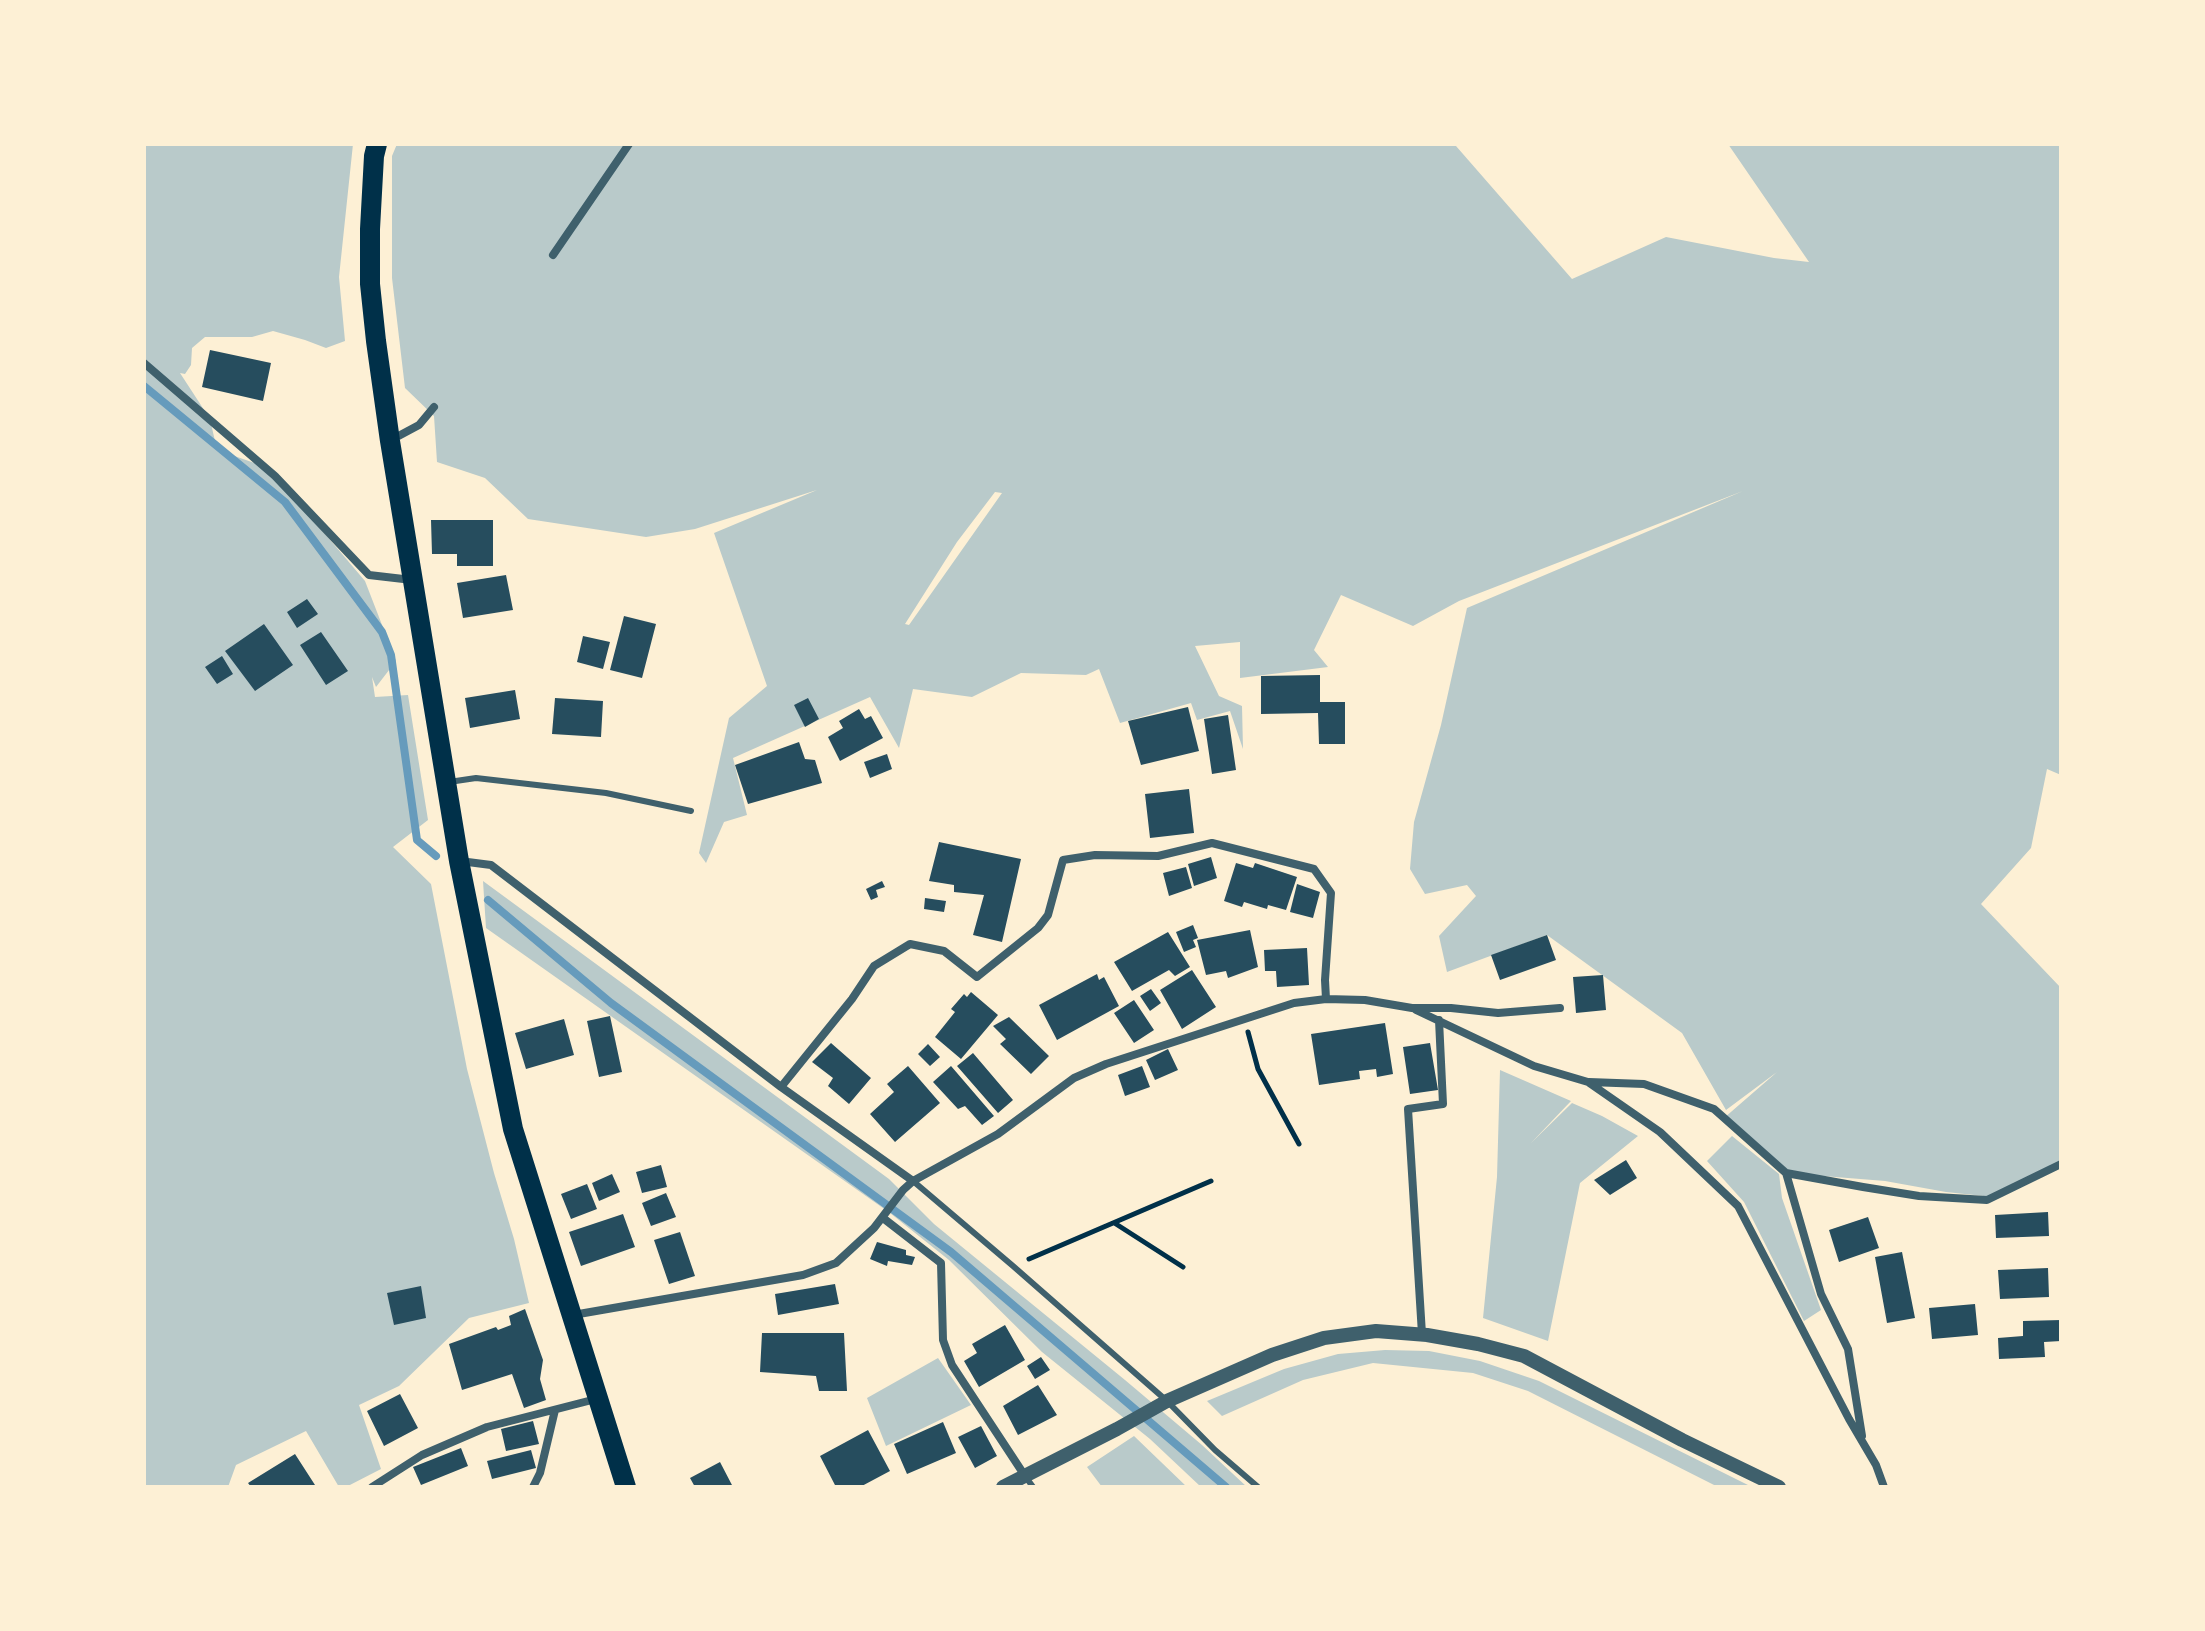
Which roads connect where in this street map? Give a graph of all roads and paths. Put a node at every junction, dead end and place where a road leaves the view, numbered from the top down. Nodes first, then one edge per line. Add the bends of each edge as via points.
1 (377, 144) edge
2 (629, 144) edge
3 (553, 255) dead end
4 (144, 363) edge
5 (434, 407) dead end
6 (390, 441) junction
7 (413, 580) junction
8 (446, 783) junction
9 (691, 811) dead end
10 (459, 861) junction
11 (1326, 999) junction
12 (1412, 1008) junction
13 (1560, 1008) dead end
14 (1245, 1019) junction
15 (1439, 1020) junction
16 (1588, 1082) junction
17 (781, 1087) junction
18 (1299, 1144) dead end
19 (2061, 1164) edge
20 (1786, 1173) junction
21 (913, 1181) junction
22 (1211, 1181) dead end
23 (885, 1215) junction
24 (1115, 1224) junction
25 (1013, 1266) junction
26 (1183, 1267) dead end
27 (572, 1315) junction
28 (1422, 1334) junction
29 (598, 1399) junction
30 (1164, 1403) junction
31 (555, 1410) junction
32 (1863, 1443) junction
33 (1029, 1481) edge
34 (372, 1487) edge
35 (533, 1487) edge
36 (626, 1487) edge
37 (1003, 1487) edge
38 (1258, 1487) edge
39 (1779, 1487) edge
40 (1884, 1487) edge

1 - 6 main road via 370,284
2 - 3 street
4 - 7 street via 275,476 369,575
5 - 6 street via 419,425
6 - 7 main road
7 - 8 main road
8 - 9 lane via 476,778 606,793
8 - 10 main road
10 - 17 street via 491,865
10 - 27 main road via 513,1129
11 - 12 street
11 - 14 street
11 - 17 street via 1331,893 1314,869 1212,843 1158,856 1063,860 1048,915 1038,928 977,977 944,951 910,944 874,966
12 - 13 street via 1498,1013
12 - 15 street
14 - 18 path via 1258,1069
14 - 21 street via 1074,1078 998,1134
15 - 16 street via 1534,1066
15 - 28 street via 1443,1104 1408,1109
16 - 20 street via 1644,1084 1714,1109
16 - 32 street via 1660,1132 1738,1206
17 - 21 street
19 - 20 street via 1987,1200 1919,1196
20 - 32 street via 1821,1294 1848,1349
21 - 23 street
21 - 25 lane
22 - 24 path
23 - 27 street via 836,1263 803,1275
23 - 33 street via 941,1263 943,1340 952,1365
24 - 25 path
24 - 26 path
25 - 30 lane
27 - 29 main road
28 - 30 street via 1376,1331 1324,1338
28 - 39 street via 1524,1356
29 - 31 street
29 - 36 main road
30 - 33 street
30 - 38 lane
31 - 34 street via 487,1427 422,1455
31 - 35 street
32 - 40 street
33 - 37 street

